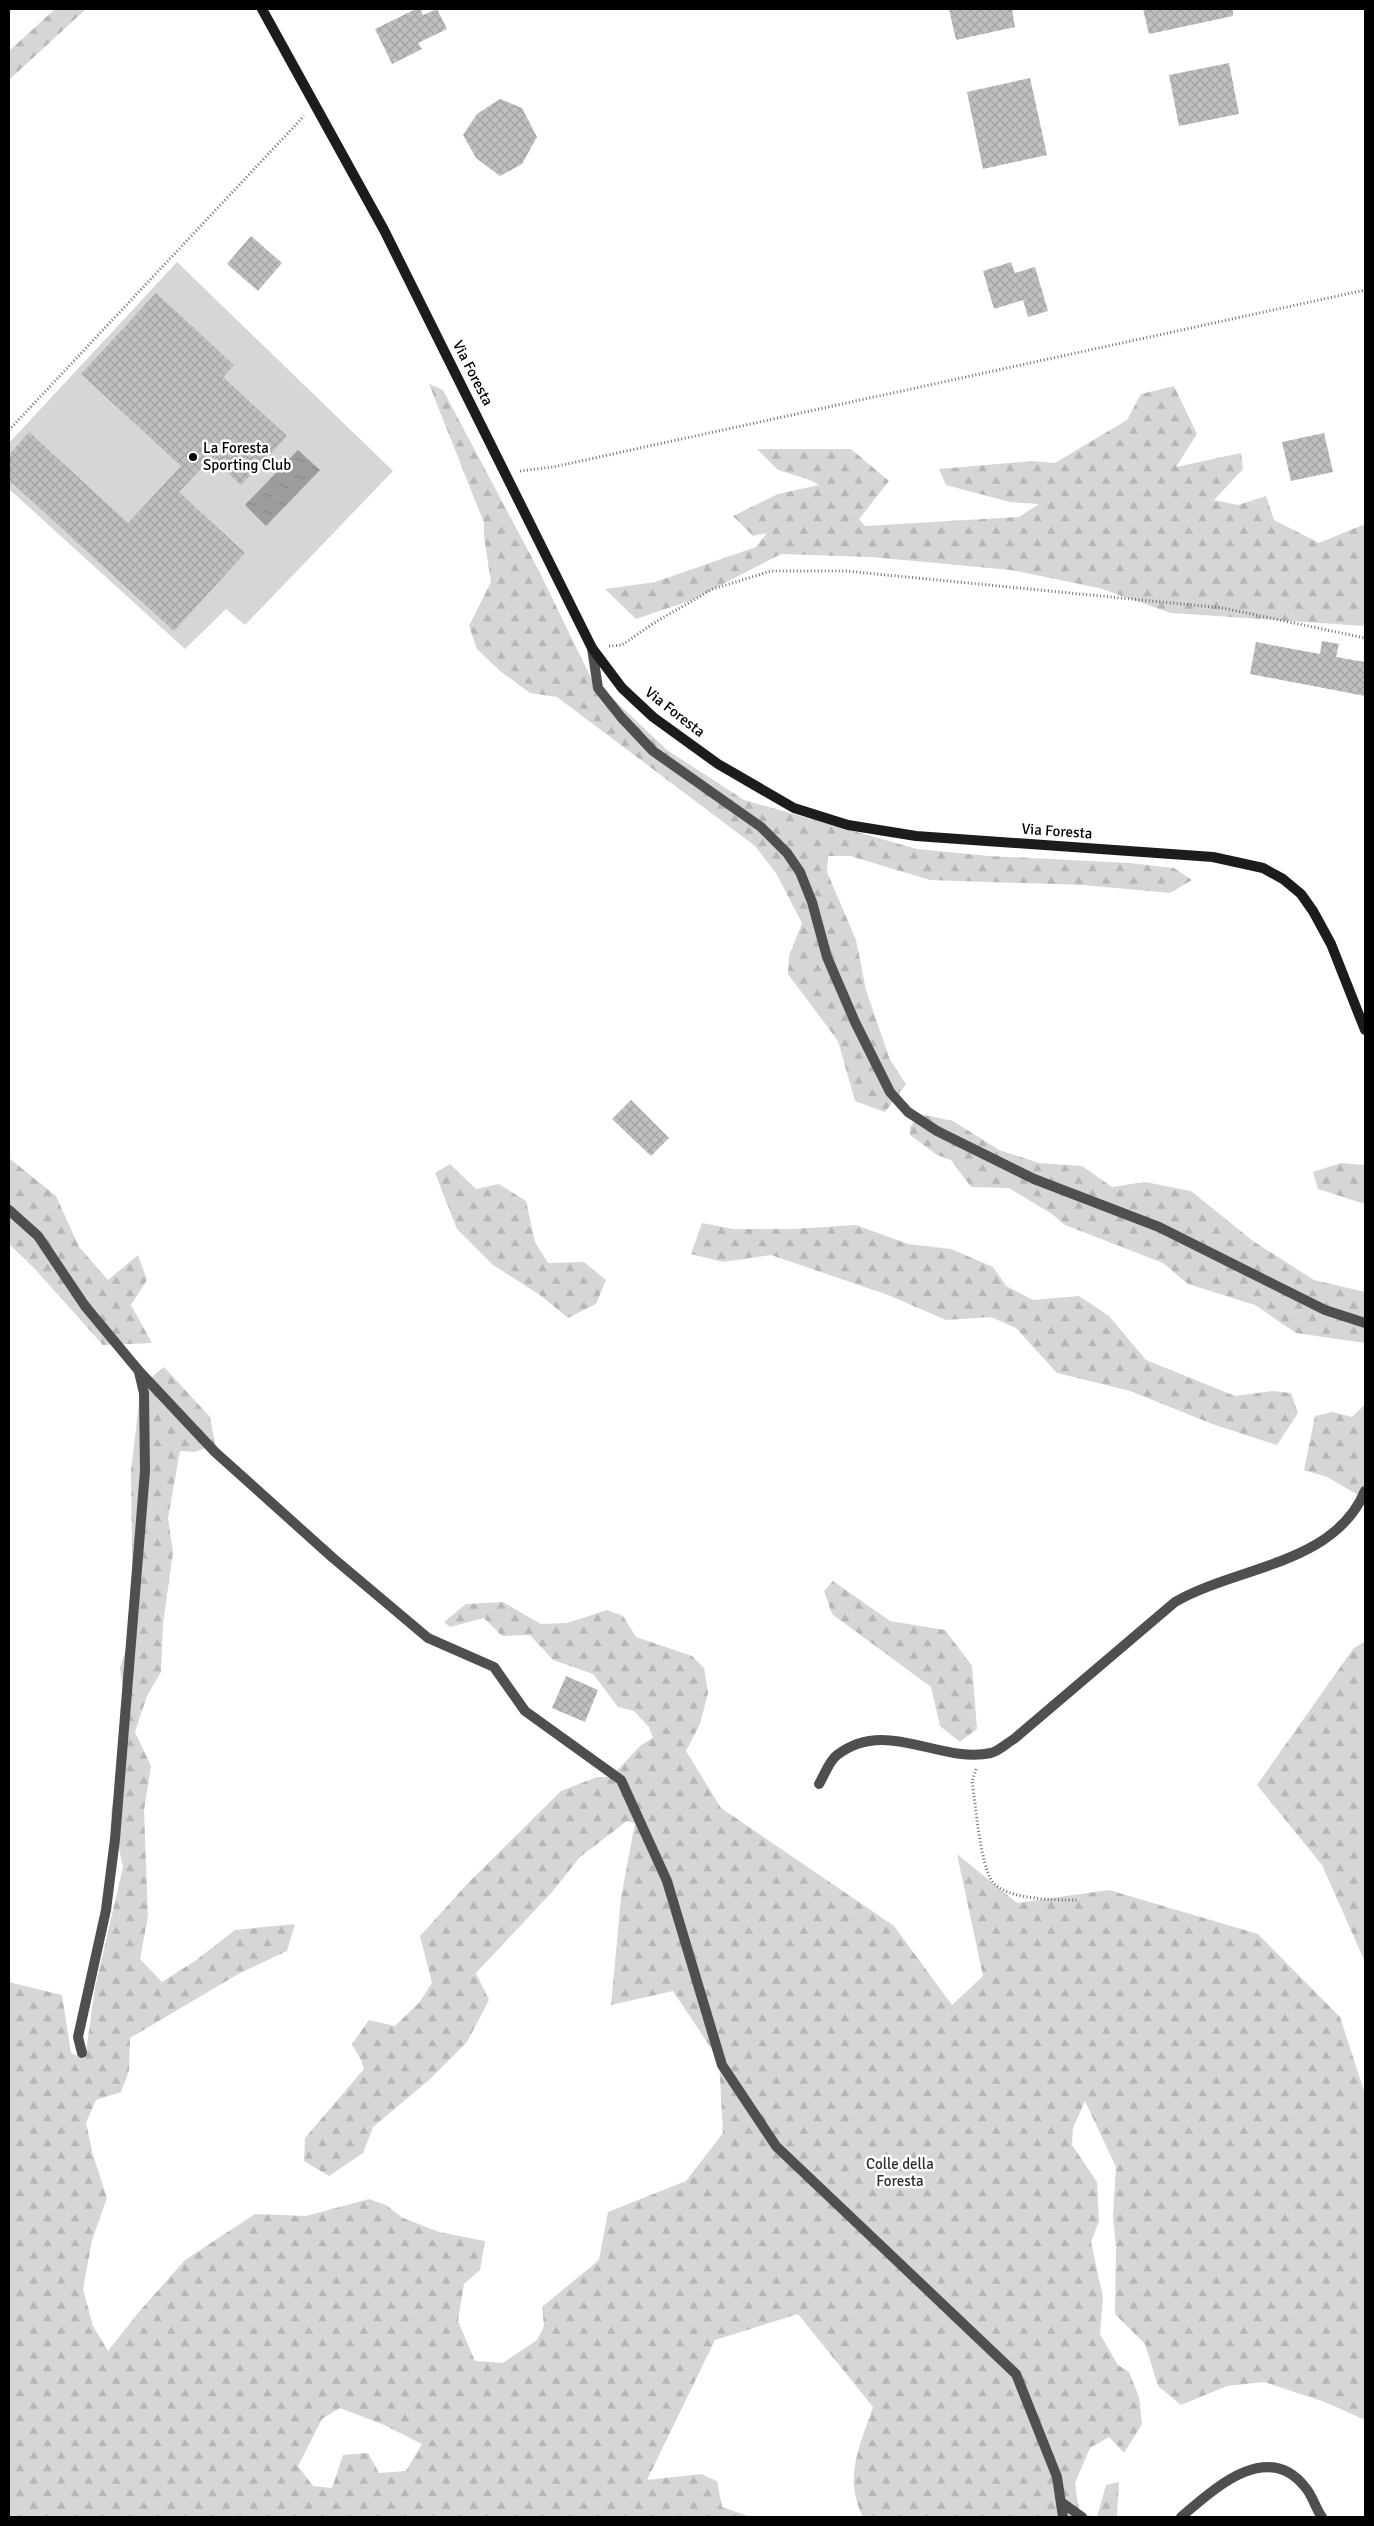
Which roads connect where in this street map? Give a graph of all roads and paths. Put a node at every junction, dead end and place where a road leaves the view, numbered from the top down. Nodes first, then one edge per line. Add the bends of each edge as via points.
1 (262, 9) edge
2 (315, 105) junction
3 (1365, 290) edge
4 (9, 430) edge
5 (507, 473) junction
6 (1365, 638) edge
7 (592, 648) junction
8 (1365, 1030) edge
9 (9, 1210) edge
10 (1365, 1323) edge
11 (139, 1372) junction
12 (1365, 1491) edge
13 (980, 1754) junction
14 (819, 1784) dead end
15 (1077, 1900) dead end
16 (82, 2053) dead end
17 (1060, 2502) junction
18 (1063, 2517) edge
19 (1082, 2517) edge
20 (1180, 2517) edge
21 (1322, 2517) edge

1 - 2 main road, Via Foresta
2 - 4 path
2 - 5 main road, Via Foresta via 384,230
3 - 5 path via 553,467
5 - 7 main road, Via Foresta
6 - 7 path via 1222,608 846,571 771,571 713,589 622,645
7 - 8 main road, Via Foresta via 622,688 653,717 718,764 794,808 848,825 916,836 1213,857 1263,868 1295,889 1313,911 1331,944
7 - 10 street via 598,688 621,717 653,751 761,827 787,853 800,872 827,957 855,1022 890,1092 908,1112 937,1131 1034,1179 1159,1227 1325,1310
9 - 11 street via 38,1236 85,1306
11 - 16 street via 144,1393 145,1471 128,1687 115,1839 106,1910 78,2037
11 - 17 street via 215,1452 333,1558 428,1638 494,1667 525,1711 621,1780 667,1881 722,2065 776,2146 1016,2374 1057,2477
12 - 13 street via 1358,1508 1342,1526 1320,1542 1276,1563 1194,1591 1176,1602 1014,1739 993,1752
13 - 14 street via 879,1738 836,1755
13 - 15 path via 972,1782 986,1868 993,1882 1009,1892 1031,1899
17 - 18 street
17 - 19 street
20 - 21 street via 1239,2475 1257,2466 1270,2466 1290,2472 1305,2486

